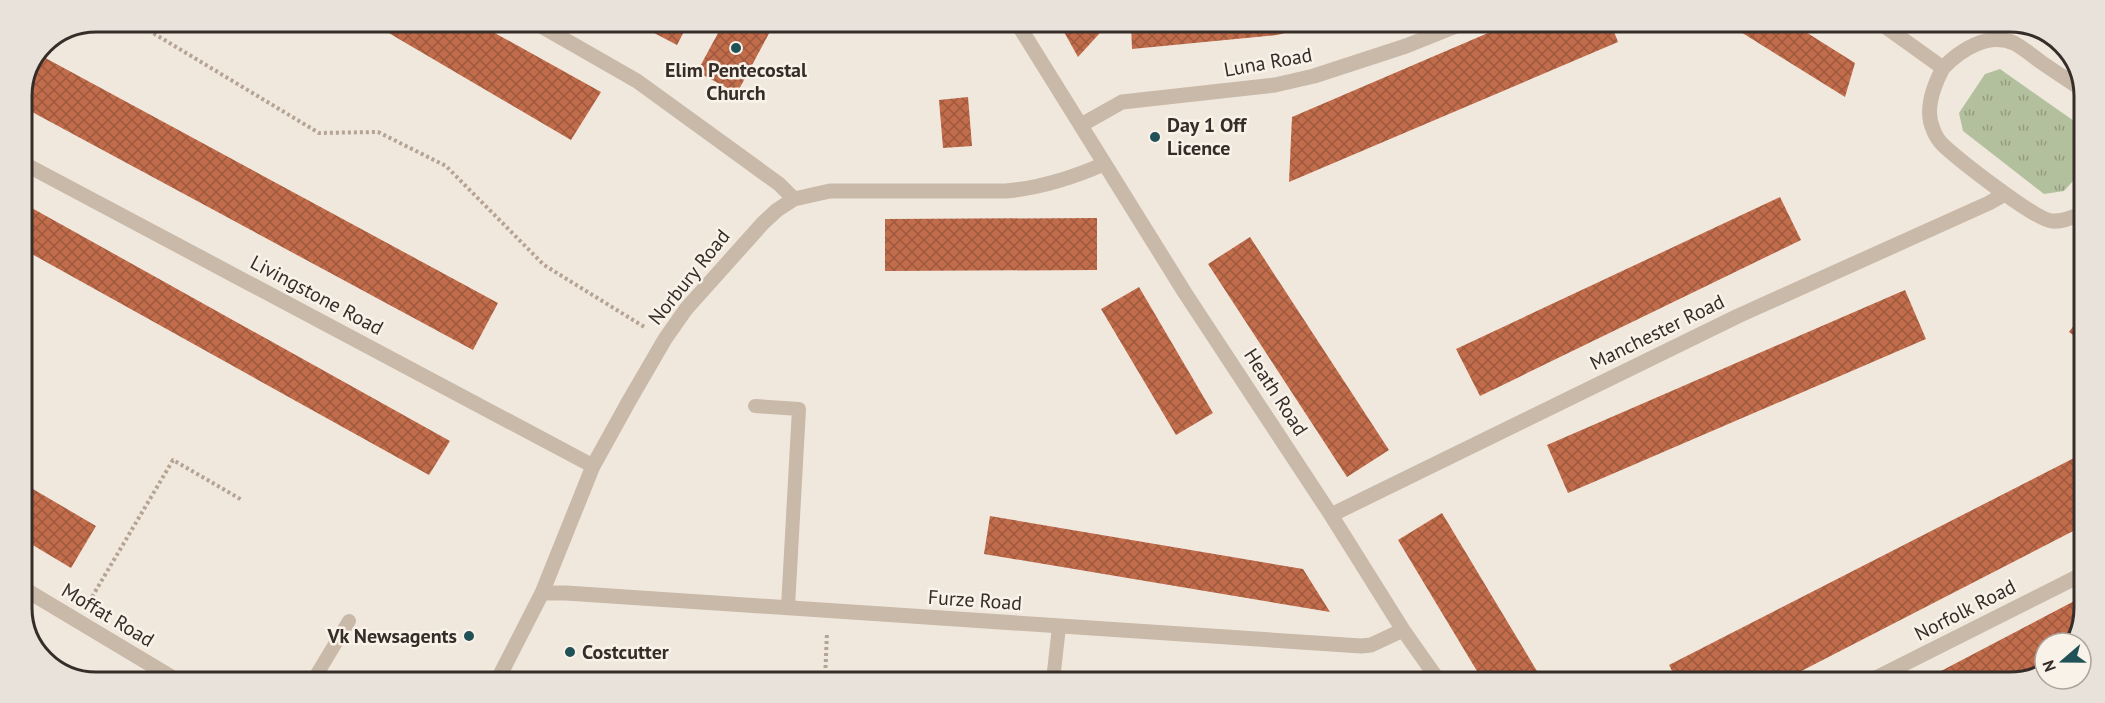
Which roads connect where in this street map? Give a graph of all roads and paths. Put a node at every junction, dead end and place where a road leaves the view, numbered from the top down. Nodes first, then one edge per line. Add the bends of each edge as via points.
1 (151, 32) edge
2 (551, 32) edge
3 (1023, 32) edge
4 (1441, 32) edge
5 (1893, 32) edge
6 (1943, 68) junction
7 (2072, 83) edge
8 (1080, 125) junction
9 (1104, 164) junction
10 (32, 168) edge
11 (2006, 194) junction
12 (794, 199) junction
13 (2073, 217) edge
14 (665, 339) junction
15 (755, 406) dead end
16 (593, 466) junction
17 (242, 500) dead end
18 (1331, 515) junction
19 (2074, 578) edge
20 (542, 593) junction
21 (32, 594) edge
22 (788, 607) junction
23 (828, 611) junction
24 (78, 621) junction
25 (349, 621) dead end
26 (1059, 627) junction
27 (1403, 630) junction
28 (163, 672) edge
29 (318, 672) edge
30 (502, 672) edge
31 (825, 672) edge
32 (1054, 672) edge
33 (1433, 672) edge
34 (1888, 672) edge

1 - 14 path via 319,133 378,132 446,166 544,265
2 - 12 street via 637,81
3 - 8 street, Heath Road
4 - 8 street, Luna Road via 1314,76 1275,85 1122,102
5 - 6 street
6 - 7 street via 1957,53 1971,46 2005,42 2013,43
6 - 11 street via 1931,100 1932,129 1941,143
8 - 9 street, Heath Road
9 - 12 street, Norbury Road via 1066,179 1006,191 830,191
9 - 18 street, Heath Road
10 - 16 street, Livingstone Road
11 - 13 street via 2050,221
11 - 18 street, Manchester Road via 1738,316
12 - 14 street, Norbury Road via 740,246
14 - 16 street, Norbury Road
15 - 22 lane via 799,409
16 - 20 street, Norbury Road
17 - 24 path via 173,460
18 - 27 street, Heath Road
19 - 34 street, Norfolk Road
20 - 22 street, Furze Road
20 - 30 street, Norbury Road
21 - 24 street, Moffat Road
22 - 23 street, Furze Road
23 - 26 street, Furze Road
23 - 31 path
24 - 28 street, Moffat Road
25 - 29 lane
26 - 27 street, Furze Road via 1361,645 1371,645
26 - 32 lane
27 - 33 street, Heath Road

